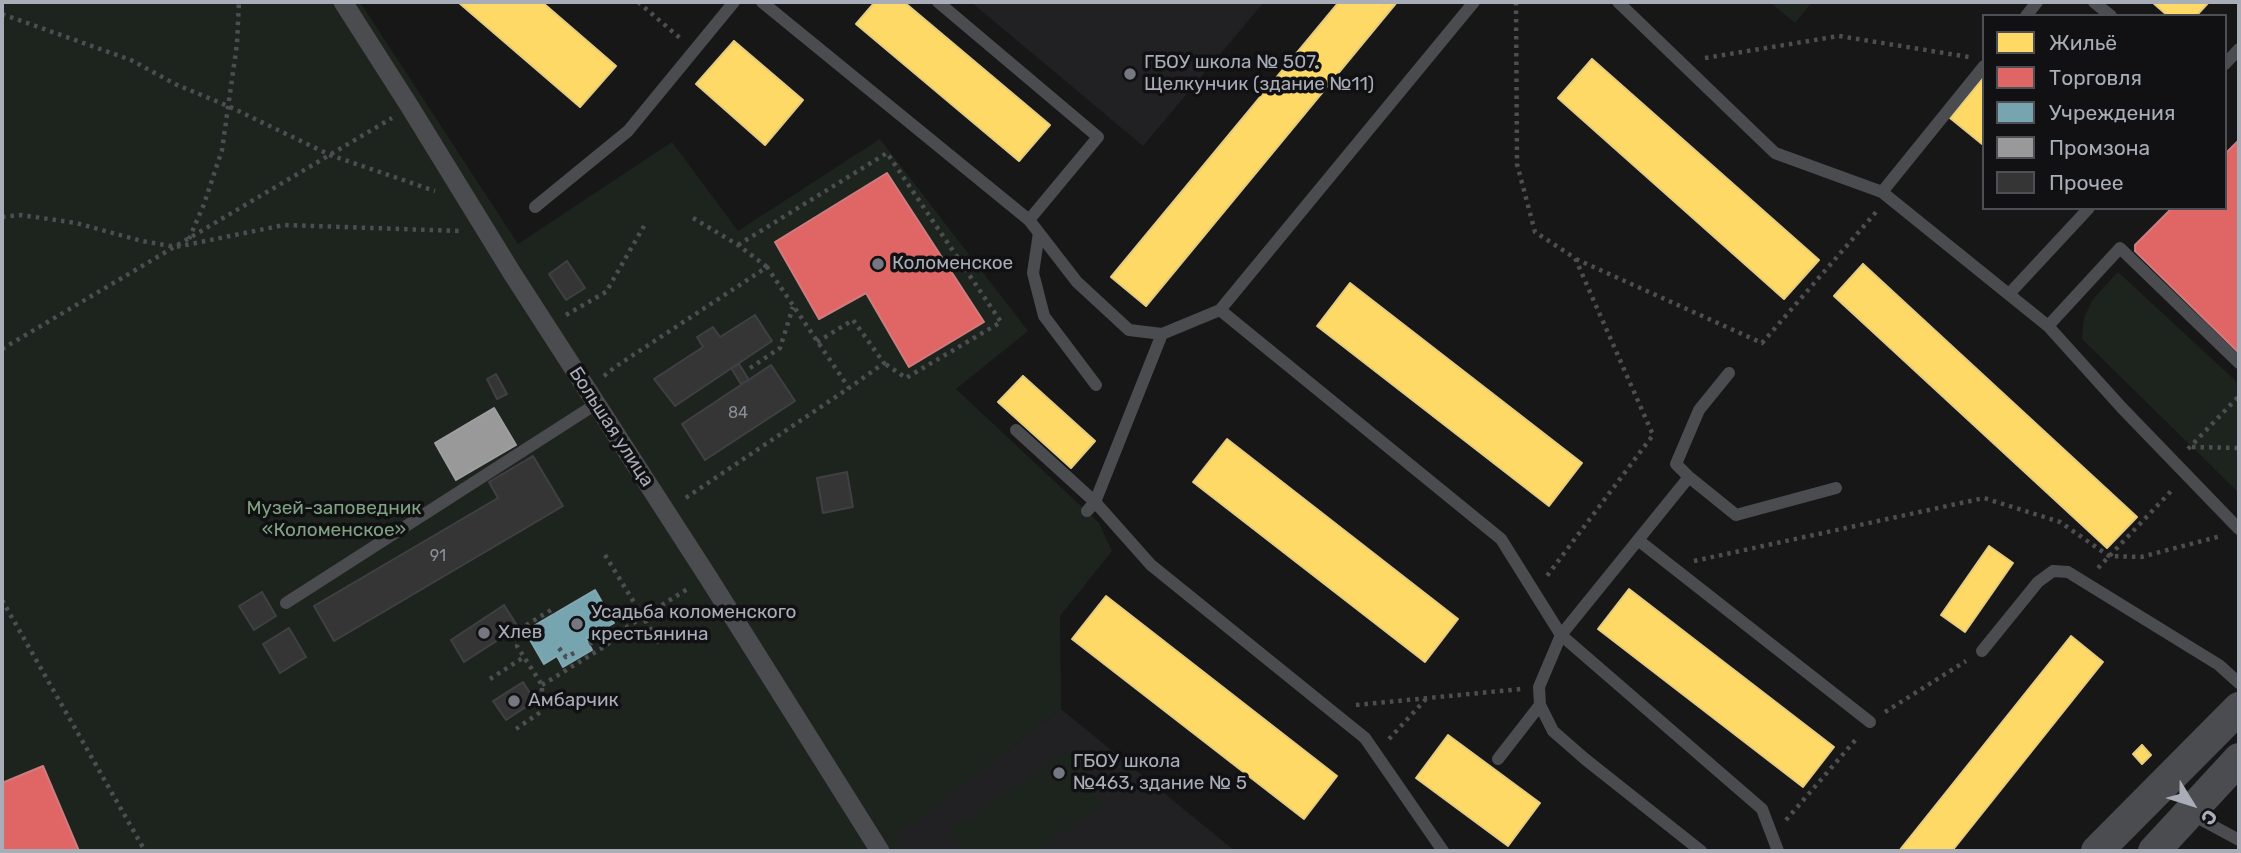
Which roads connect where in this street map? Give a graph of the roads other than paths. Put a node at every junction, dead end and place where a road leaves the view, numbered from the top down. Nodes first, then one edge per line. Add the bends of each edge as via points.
1 (343, 2) edge
2 (734, 2) edge
3 (762, 2) edge
4 (938, 2) edge
5 (1475, 2) edge
6 (1618, 2) edge
7 (2094, 2) edge
8 (2109, 14) edge
9 (2239, 49) edge
10 (2227, 62) edge
11 (1982, 69) edge
12 (1885, 195) junction
13 (536, 207) dead end
14 (2088, 210) edge
15 (1030, 220) junction
16 (1039, 233) junction
17 (2009, 294) junction
18 (1220, 310) junction
19 (2048, 326) junction
20 (1162, 334) junction
21 (2239, 362) edge
22 (1729, 373) dead end
23 (1096, 385) dead end
24 (592, 397) junction
25 (1016, 430) dead end
26 (1689, 477) junction
27 (1836, 488) dead end
28 (1091, 507) junction
29 (2233, 531) edge
30 (1638, 540) junction
31 (286, 603) dead end
32 (1561, 635) junction
33 (1982, 651) road end
34 (2239, 683) edge
35 (1539, 705) junction
36 (2239, 708) edge
37 (1870, 722) road end
38 (1498, 759) dead end
39 (2239, 759) edge
40 (2190, 814) junction
41 (2239, 840) edge
42 (880, 851) edge
43 (1443, 851) edge
44 (1701, 851) edge
45 (1778, 851) edge
46 (2097, 851) edge
47 (2154, 851) edge

1 - 24 street, Большая улица
2 - 13 lane via 628,131
3 - 15 lane
4 - 15 lane via 1098,137
5 - 18 lane
6 - 12 lane via 1775,153
7 - 8 lane
9 - 10 lane
11 - 12 lane
12 - 17 lane
14 - 17 lane
15 - 16 lane
16 - 20 lane via 1077,282 1129,330
16 - 23 lane via 1033,273 1044,316
17 - 19 lane
18 - 20 lane
18 - 32 lane via 1501,539
19 - 21 lane via 2120,248
19 - 29 lane
20 - 28 lane
22 - 26 lane via 1699,410 1676,464
24 - 31 lane
24 - 42 street, Большая улица
25 - 28 lane
26 - 27 lane via 1736,515
26 - 30 lane
28 - 43 lane via 1151,565 1365,738
30 - 32 lane
30 - 37 lane
32 - 35 lane via 1539,688
32 - 45 lane via 1762,809
33 - 34 lane via 2038,582 2053,571 2068,572
35 - 38 lane
35 - 44 lane via 1553,731 1585,760
36 - 46 street
39 - 40 street
40 - 41 lane
40 - 47 street

